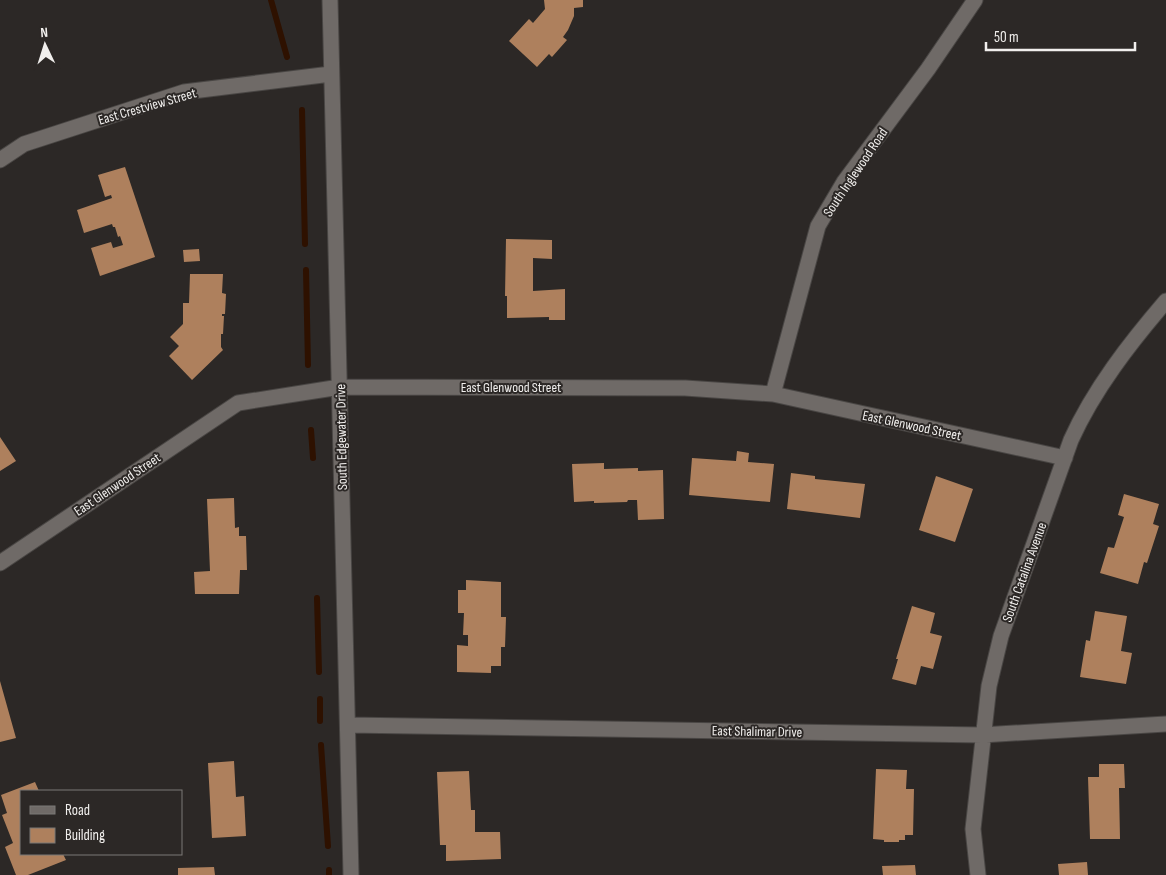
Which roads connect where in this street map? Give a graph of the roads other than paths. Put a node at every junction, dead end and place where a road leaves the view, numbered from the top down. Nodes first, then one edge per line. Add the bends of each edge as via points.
1 (330, 0) edge
2 (975, 0) edge
3 (331, 74) junction
4 (0, 160) edge
5 (1166, 301) edge
6 (340, 386) junction
7 (774, 394) junction
8 (1065, 458) junction
9 (0, 563) edge
10 (348, 724) junction
11 (1166, 724) edge
12 (982, 735) junction
13 (352, 875) edge
14 (978, 875) edge

1 - 3 street, South Edgewater Drive
2 - 7 street, South Inglewood Road via 844,182 818,226
3 - 4 street, East Crestview Street via 184,92 24,144
3 - 6 street, South Edgewater Drive
5 - 8 street, South Catalina Avenue via 1087,406
6 - 7 street, East Glenwood Street via 685,388
6 - 9 street, East Glenwood Street via 238,403
6 - 10 street, South Edgewater Drive
7 - 8 street, East Glenwood Street
8 - 12 street, South Catalina Avenue via 1002,636 989,686
10 - 12 street, East Shalimar Drive
10 - 13 street, South Edgewater Drive
11 - 12 street, East Shalimar Drive
12 - 14 street, South Catalina Avenue via 973,829

